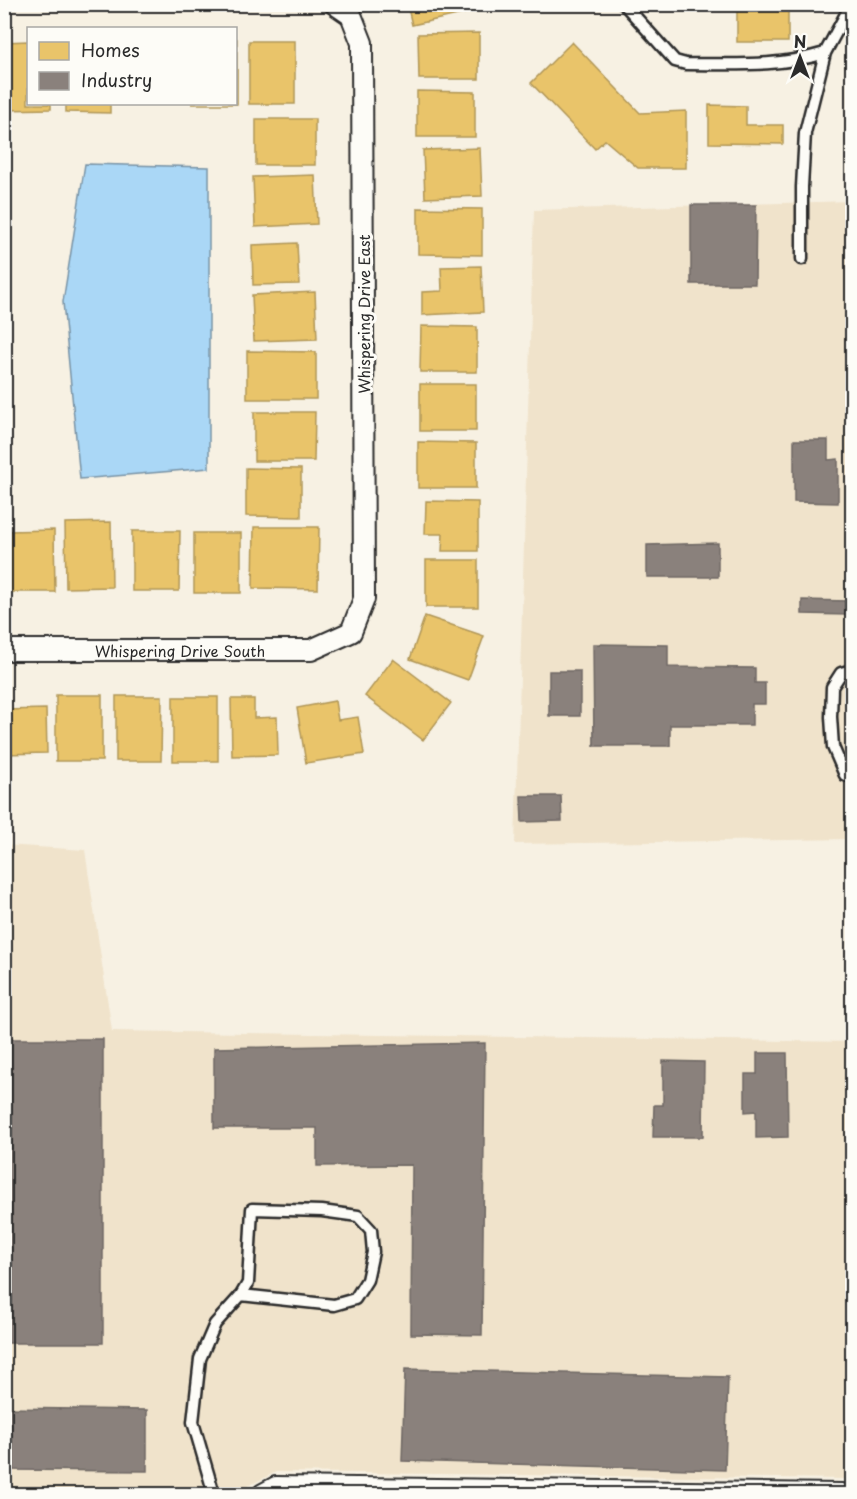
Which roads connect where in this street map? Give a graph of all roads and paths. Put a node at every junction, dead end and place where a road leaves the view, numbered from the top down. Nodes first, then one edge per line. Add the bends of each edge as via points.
1 (335, 4) edge
2 (624, 4) edge
3 (852, 7) edge
4 (825, 53) junction
5 (802, 259) dead end
6 (351, 632) joint
7 (4, 650) edge
8 (852, 670) edge
9 (852, 777) edge
10 (241, 1295) junction
11 (214, 1494) edge
12 (262, 1494) edge
13 (842, 1494) edge

1 - 6 street, Whispering Drive East via 351,15 362,43 364,600
2 - 4 lane via 675,61 686,64 772,64
3 - 4 lane
4 - 5 lane via 805,133
6 - 7 street, Whispering Drive South via 310,650
8 - 9 lane via 841,673 832,687 831,717 833,747 845,775
10 - 10 lane via 248,1283 252,1209 358,1216 371,1230 373,1252 367,1280 355,1299 334,1305
10 - 11 lane via 215,1324 200,1359 193,1422
12 - 13 street via 276,1487

